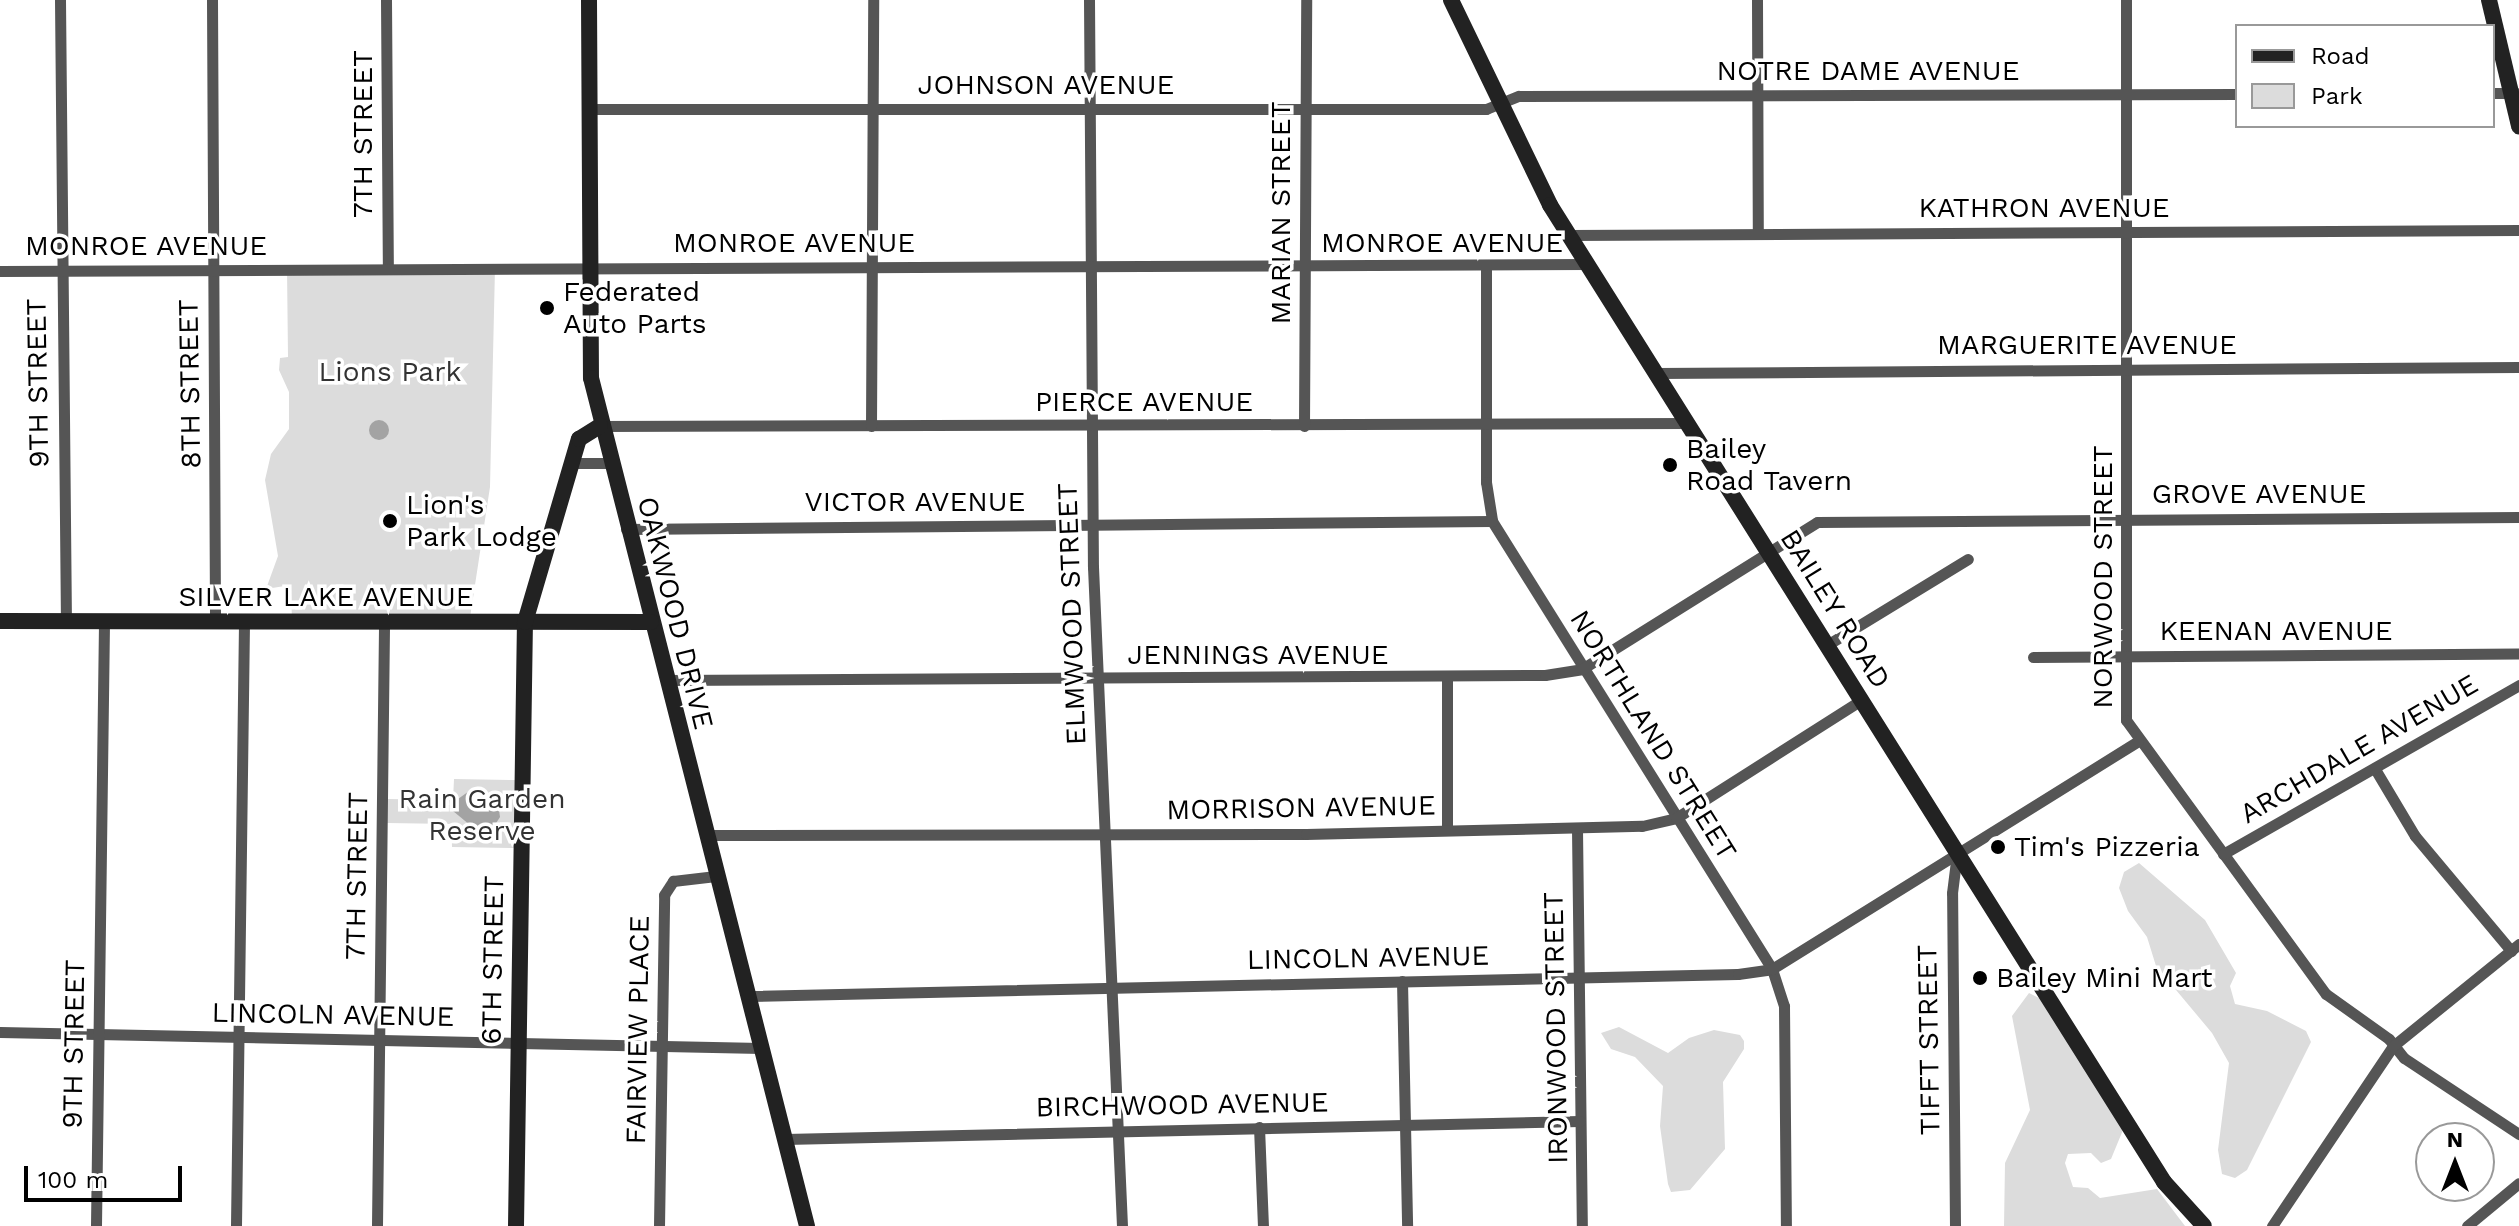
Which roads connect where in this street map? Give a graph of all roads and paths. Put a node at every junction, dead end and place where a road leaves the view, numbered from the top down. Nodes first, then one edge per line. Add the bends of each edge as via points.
1 (60, 0) edge
2 (212, 0) edge
3 (386, 0) edge
4 (589, 0) edge
5 (873, 0) edge
6 (1089, 0) edge
7 (1306, 0) edge
8 (1451, 0) edge
9 (1757, 0) edge
10 (2126, 0) edge
11 (2489, 0) edge
12 (2515, 93) edge
13 (2127, 94) junction
14 (2235, 94) edge
15 (1756, 95) junction
16 (1501, 103) junction
17 (1088, 108) junction
18 (590, 109) junction
19 (873, 109) junction
20 (1305, 109) junction
21 (2519, 126) edge
22 (2519, 230) edge
23 (2127, 231) junction
24 (1758, 232) junction
25 (1569, 235) junction
26 (1587, 264) junction
27 (388, 267) junction
28 (590, 267) junction
29 (872, 267) junction
30 (1305, 267) junction
31 (1486, 267) junction
32 (1088, 268) junction
33 (213, 270) junction
34 (0, 271) edge
35 (61, 271) junction
36 (2519, 367) edge
37 (2126, 368) junction
38 (1656, 373) junction
39 (1688, 423) junction
40 (1091, 425) junction
41 (600, 426) junction
42 (871, 426) junction
43 (1304, 426) junction
44 (1485, 426) junction
45 (571, 463) junction
46 (609, 463) junction
47 (2519, 517) edge
48 (2126, 519) junction
49 (1492, 521) junction
50 (1092, 526) junction
51 (626, 529) junction
52 (1767, 550) junction
53 (1968, 559) dead end
54 (0, 621) edge
55 (66, 622) junction
56 (104, 622) junction
57 (244, 622) junction
58 (525, 622) junction
59 (651, 622) junction
60 (215, 623) junction
61 (384, 623) junction
62 (1827, 645) junction
63 (2519, 654) edge
64 (2124, 656) junction
65 (2033, 657) dead end
66 (1582, 669) junction
67 (1447, 677) junction
68 (666, 680) junction
69 (1097, 680) junction
70 (2519, 685) edge
71 (1861, 700) junction
72 (2138, 741) junction
73 (2375, 769) junction
74 (1676, 818) junction
75 (1577, 829) junction
76 (1447, 830) junction
77 (1102, 834) junction
78 (706, 835) junction
79 (1957, 853) junction
80 (2223, 854) junction
81 (716, 876) junction
82 (2515, 947) edge
83 (1772, 969) junction
84 (1579, 978) junction
85 (1402, 981) junction
86 (1109, 987) junction
87 (747, 996) junction
88 (0, 1032) edge
89 (98, 1034) junction
90 (239, 1037) junction
91 (379, 1039) junction
92 (518, 1043) junction
93 (662, 1046) junction
94 (2393, 1046) junction
95 (761, 1048) junction
96 (1580, 1121) junction
97 (1405, 1125) junction
98 (1259, 1127) junction
99 (1118, 1130) junction
100 (2519, 1134) edge
101 (785, 1139) junction
102 (2519, 1183) edge
103 (96, 1226) edge
104 (236, 1226) edge
105 (377, 1226) edge
106 (516, 1226) edge
107 (659, 1226) edge
108 (807, 1226) edge
109 (1122, 1226) edge
110 (1263, 1226) edge
111 (1407, 1226) edge
112 (1582, 1226) edge
113 (1786, 1226) edge
114 (1955, 1226) edge
115 (2204, 1226) edge
116 (2272, 1226) edge
117 (2467, 1226) edge

1 - 35 street, 9TH STREET
2 - 33 street, 8TH STREET
3 - 27 street, 7TH STREET
4 - 18 street, OAKWOOD DRIVE
5 - 19 street
6 - 17 street, ELMWOOD STREET
7 - 20 street, MARIAN STREET
8 - 16 street, BAILEY ROAD
9 - 15 street
10 - 13 street, NORWOOD STREET
11 - 12 street
12 - 21 street
13 - 14 street, NOTRE DAME AVENUE
13 - 15 street, NOTRE DAME AVENUE
13 - 23 street, NORWOOD STREET
15 - 16 street, NOTRE DAME AVENUE via 1519,96
15 - 24 street
16 - 20 street, JOHNSON AVENUE via 1486,109
16 - 25 street, BAILEY ROAD
17 - 19 street, JOHNSON AVENUE
17 - 20 street, JOHNSON AVENUE
17 - 32 street, ELMWOOD STREET
18 - 19 street, JOHNSON AVENUE
18 - 28 street, OAKWOOD DRIVE
19 - 29 street
20 - 30 street, MARIAN STREET
22 - 23 street, KATHRON AVENUE
23 - 24 street, KATHRON AVENUE
23 - 37 street, NORWOOD STREET
24 - 25 street, KATHRON AVENUE
25 - 26 street, BAILEY ROAD
26 - 31 street, MONROE AVENUE
26 - 38 street, BAILEY ROAD
27 - 28 street, MONROE AVENUE
27 - 33 street, MONROE AVENUE
28 - 29 street, MONROE AVENUE
28 - 41 street, OAKWOOD DRIVE via 591,378
29 - 32 street, MONROE AVENUE
29 - 42 street
30 - 31 street, MONROE AVENUE
30 - 32 street, MONROE AVENUE
30 - 43 street, MARIAN STREET
31 - 44 street, NORTHLAND STREET
32 - 40 street, ELMWOOD STREET
33 - 35 street, MONROE AVENUE
33 - 60 street, 8TH STREET
34 - 35 street, MONROE AVENUE
35 - 55 street, 9TH STREET
36 - 37 street, MARGUERITE AVENUE
37 - 38 street, MARGUERITE AVENUE
37 - 48 street, NORWOOD STREET
38 - 39 street, BAILEY ROAD
39 - 44 street, PIERCE AVENUE
39 - 52 street, BAILEY ROAD
40 - 42 street, PIERCE AVENUE
40 - 43 street, PIERCE AVENUE
40 - 50 street, ELMWOOD STREET
41 - 42 street, PIERCE AVENUE
41 - 45 street, 6TH STREET via 579,439
41 - 46 street, OAKWOOD DRIVE
43 - 44 street, PIERCE AVENUE
44 - 49 street, NORTHLAND STREET
45 - 46 street
45 - 58 street, 6TH STREET
46 - 51 street, OAKWOOD DRIVE
47 - 48 street, GROVE AVENUE
48 - 52 street, GROVE AVENUE via 1833,520 1809,524
48 - 64 street, NORWOOD STREET
49 - 50 street, VICTOR AVENUE
49 - 66 street, NORTHLAND STREET
50 - 51 street, VICTOR AVENUE
50 - 69 street, ELMWOOD STREET
51 - 59 street, OAKWOOD DRIVE
52 - 62 street, BAILEY ROAD
52 - 66 street, JENNINGS AVENUE
53 - 62 street
54 - 55 street, SILVER LAKE AVENUE
55 - 56 street, SILVER LAKE AVENUE
56 - 60 street, SILVER LAKE AVENUE
56 - 89 street, 9TH STREET
57 - 60 street, SILVER LAKE AVENUE
57 - 61 street, SILVER LAKE AVENUE
57 - 90 street
58 - 59 street, SILVER LAKE AVENUE
58 - 61 street, SILVER LAKE AVENUE
58 - 92 street, 6TH STREET
59 - 68 street, OAKWOOD DRIVE
61 - 91 street, 7TH STREET
62 - 71 street, BAILEY ROAD
63 - 64 street, KEENAN AVENUE
64 - 65 street, KEENAN AVENUE
64 - 72 street, NORWOOD STREET via 2124,710
66 - 67 street, JENNINGS AVENUE
66 - 74 street, NORTHLAND STREET
67 - 69 street, JENNINGS AVENUE
67 - 76 street
68 - 69 street, JENNINGS AVENUE
68 - 78 street, OAKWOOD DRIVE
69 - 77 street, ELMWOOD STREET
70 - 73 street, ARCHDALE AVENUE
71 - 74 street, MORRISON AVENUE
71 - 79 street, BAILEY ROAD
72 - 79 street, LINCOLN AVENUE
72 - 80 street, NORWOOD STREET
73 - 80 street, ARCHDALE AVENUE
73 - 82 street via 2415,836
74 - 75 street, MORRISON AVENUE via 1642,826
74 - 83 street, NORTHLAND STREET
75 - 76 street, MORRISON AVENUE
75 - 84 street, IRONWOOD STREET
76 - 77 street, MORRISON AVENUE
77 - 78 street, MORRISON AVENUE
77 - 86 street, ELMWOOD STREET
78 - 81 street, OAKWOOD DRIVE
79 - 83 street, LINCOLN AVENUE
79 - 114 street, TIFFT STREET via 1952,893
79 - 115 street, BAILEY ROAD via 2164,1182
80 - 94 street, NORWOOD STREET via 2326,994
81 - 87 street, OAKWOOD DRIVE
81 - 93 street, FAIRVIEW PLACE via 673,881 664,895
82 - 94 street
83 - 84 street, LINCOLN AVENUE
83 - 113 street, NORTHLAND STREET via 1784,1006
84 - 85 street, LINCOLN AVENUE
84 - 96 street, IRONWOOD STREET
85 - 86 street, LINCOLN AVENUE
85 - 97 street
86 - 87 street, LINCOLN AVENUE
86 - 99 street, ELMWOOD STREET
87 - 95 street, OAKWOOD DRIVE
88 - 89 street, LINCOLN AVENUE
89 - 90 street, LINCOLN AVENUE
89 - 103 street, 9TH STREET
90 - 91 street, LINCOLN AVENUE
90 - 104 street
91 - 92 street, LINCOLN AVENUE
91 - 105 street, 7TH STREET
92 - 93 street, LINCOLN AVENUE
92 - 106 street, 6TH STREET
93 - 95 street, LINCOLN AVENUE
93 - 107 street, FAIRVIEW PLACE
94 - 100 street, NORWOOD STREET
94 - 116 street
95 - 101 street, OAKWOOD DRIVE
96 - 97 street, BIRCHWOOD AVENUE
96 - 112 street, IRONWOOD STREET
97 - 98 street, BIRCHWOOD AVENUE
97 - 111 street
98 - 99 street, BIRCHWOOD AVENUE
98 - 110 street
99 - 101 street, BIRCHWOOD AVENUE
99 - 109 street, ELMWOOD STREET
101 - 108 street, OAKWOOD DRIVE
102 - 117 street

